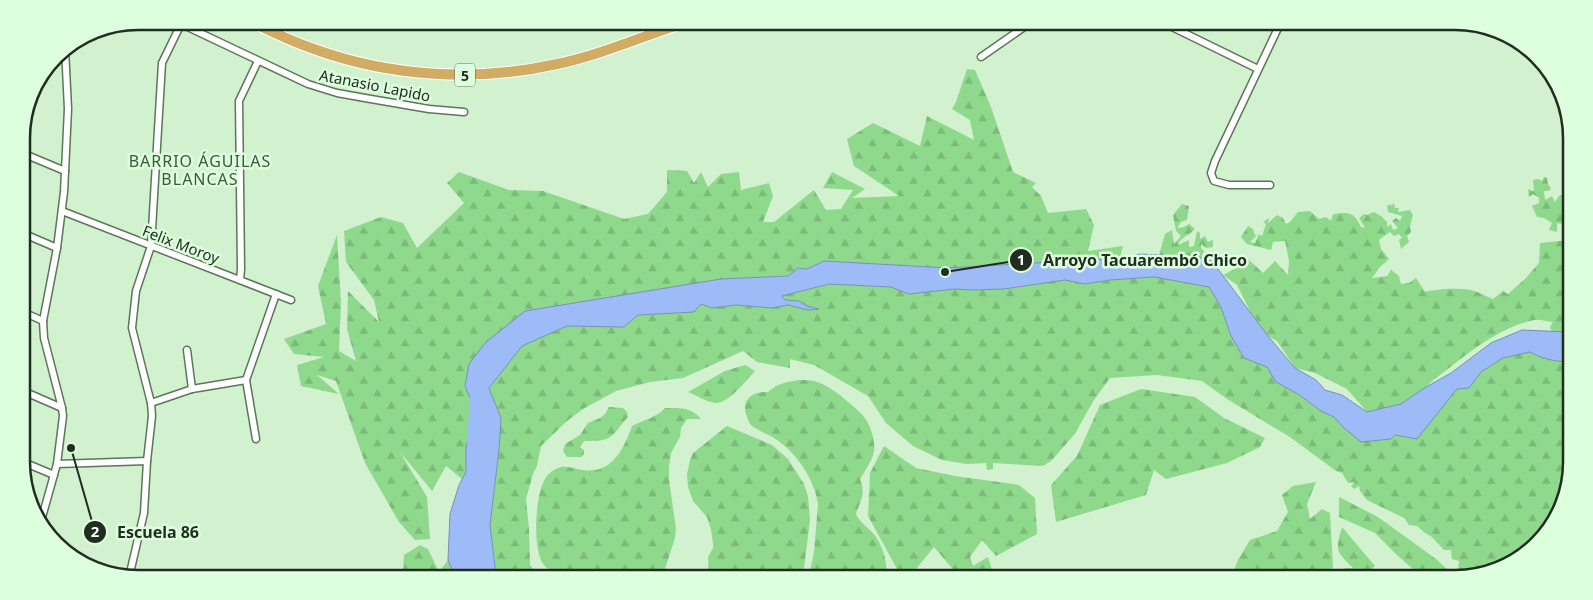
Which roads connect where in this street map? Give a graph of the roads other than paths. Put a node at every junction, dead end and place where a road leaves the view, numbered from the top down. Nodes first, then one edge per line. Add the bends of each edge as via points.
1 (175, 30) edge
2 (193, 30) edge
3 (270, 30) edge
4 (663, 30) edge
5 (1019, 30) edge
6 (1178, 30) edge
7 (1277, 30) edge
8 (1016, 32) joint
9 (981, 57) dead end
10 (66, 58) edge
11 (258, 61) junction
12 (1258, 69) junction
13 (464, 112) dead end
14 (30, 156) edge
15 (65, 171) junction
16 (1270, 185) dead end
17 (62, 211) junction
18 (30, 236) edge
19 (151, 246) junction
20 (57, 248) junction
21 (240, 280) junction
22 (276, 294) junction
23 (292, 300) dead end
24 (30, 315) edge
25 (42, 320) junction
26 (187, 350) dead end
27 (246, 380) junction
28 (192, 389) junction
29 (30, 394) edge
30 (152, 403) junction
31 (62, 408) junction
32 (256, 439) dead end
33 (147, 461) junction
34 (57, 464) junction
35 (30, 465) edge
36 (54, 474) junction
37 (43, 514) edge
38 (131, 569) edge

1 - 19 street via 162,68
2 - 11 street, Atanasio Lapido
3 - 4 highway, 5 via 313,49 362,64 456,75 509,72 558,64
5 - 8 street
6 - 12 street
7 - 12 street
8 - 9 street
10 - 15 street via 68,109
11 - 13 street, Atanasio Lapido via 308,84 337,93
11 - 21 street via 239,101
12 - 16 street via 1211,173 1214,181 1230,185
14 - 15 street
15 - 17 street
17 - 19 street, Felix Moroy
17 - 20 street
18 - 20 street
19 - 21 street, Felix Moroy
19 - 30 street via 136,291 132,328
20 - 25 street
21 - 22 street, Felix Moroy
22 - 23 street, Felix Moroy
22 - 27 street
24 - 25 street
25 - 31 street
26 - 28 street
27 - 28 street
27 - 32 street
28 - 30 street
29 - 31 street
30 - 33 street
31 - 34 street
33 - 34 street
33 - 38 street via 144,513
34 - 36 street
35 - 36 street
36 - 37 street

